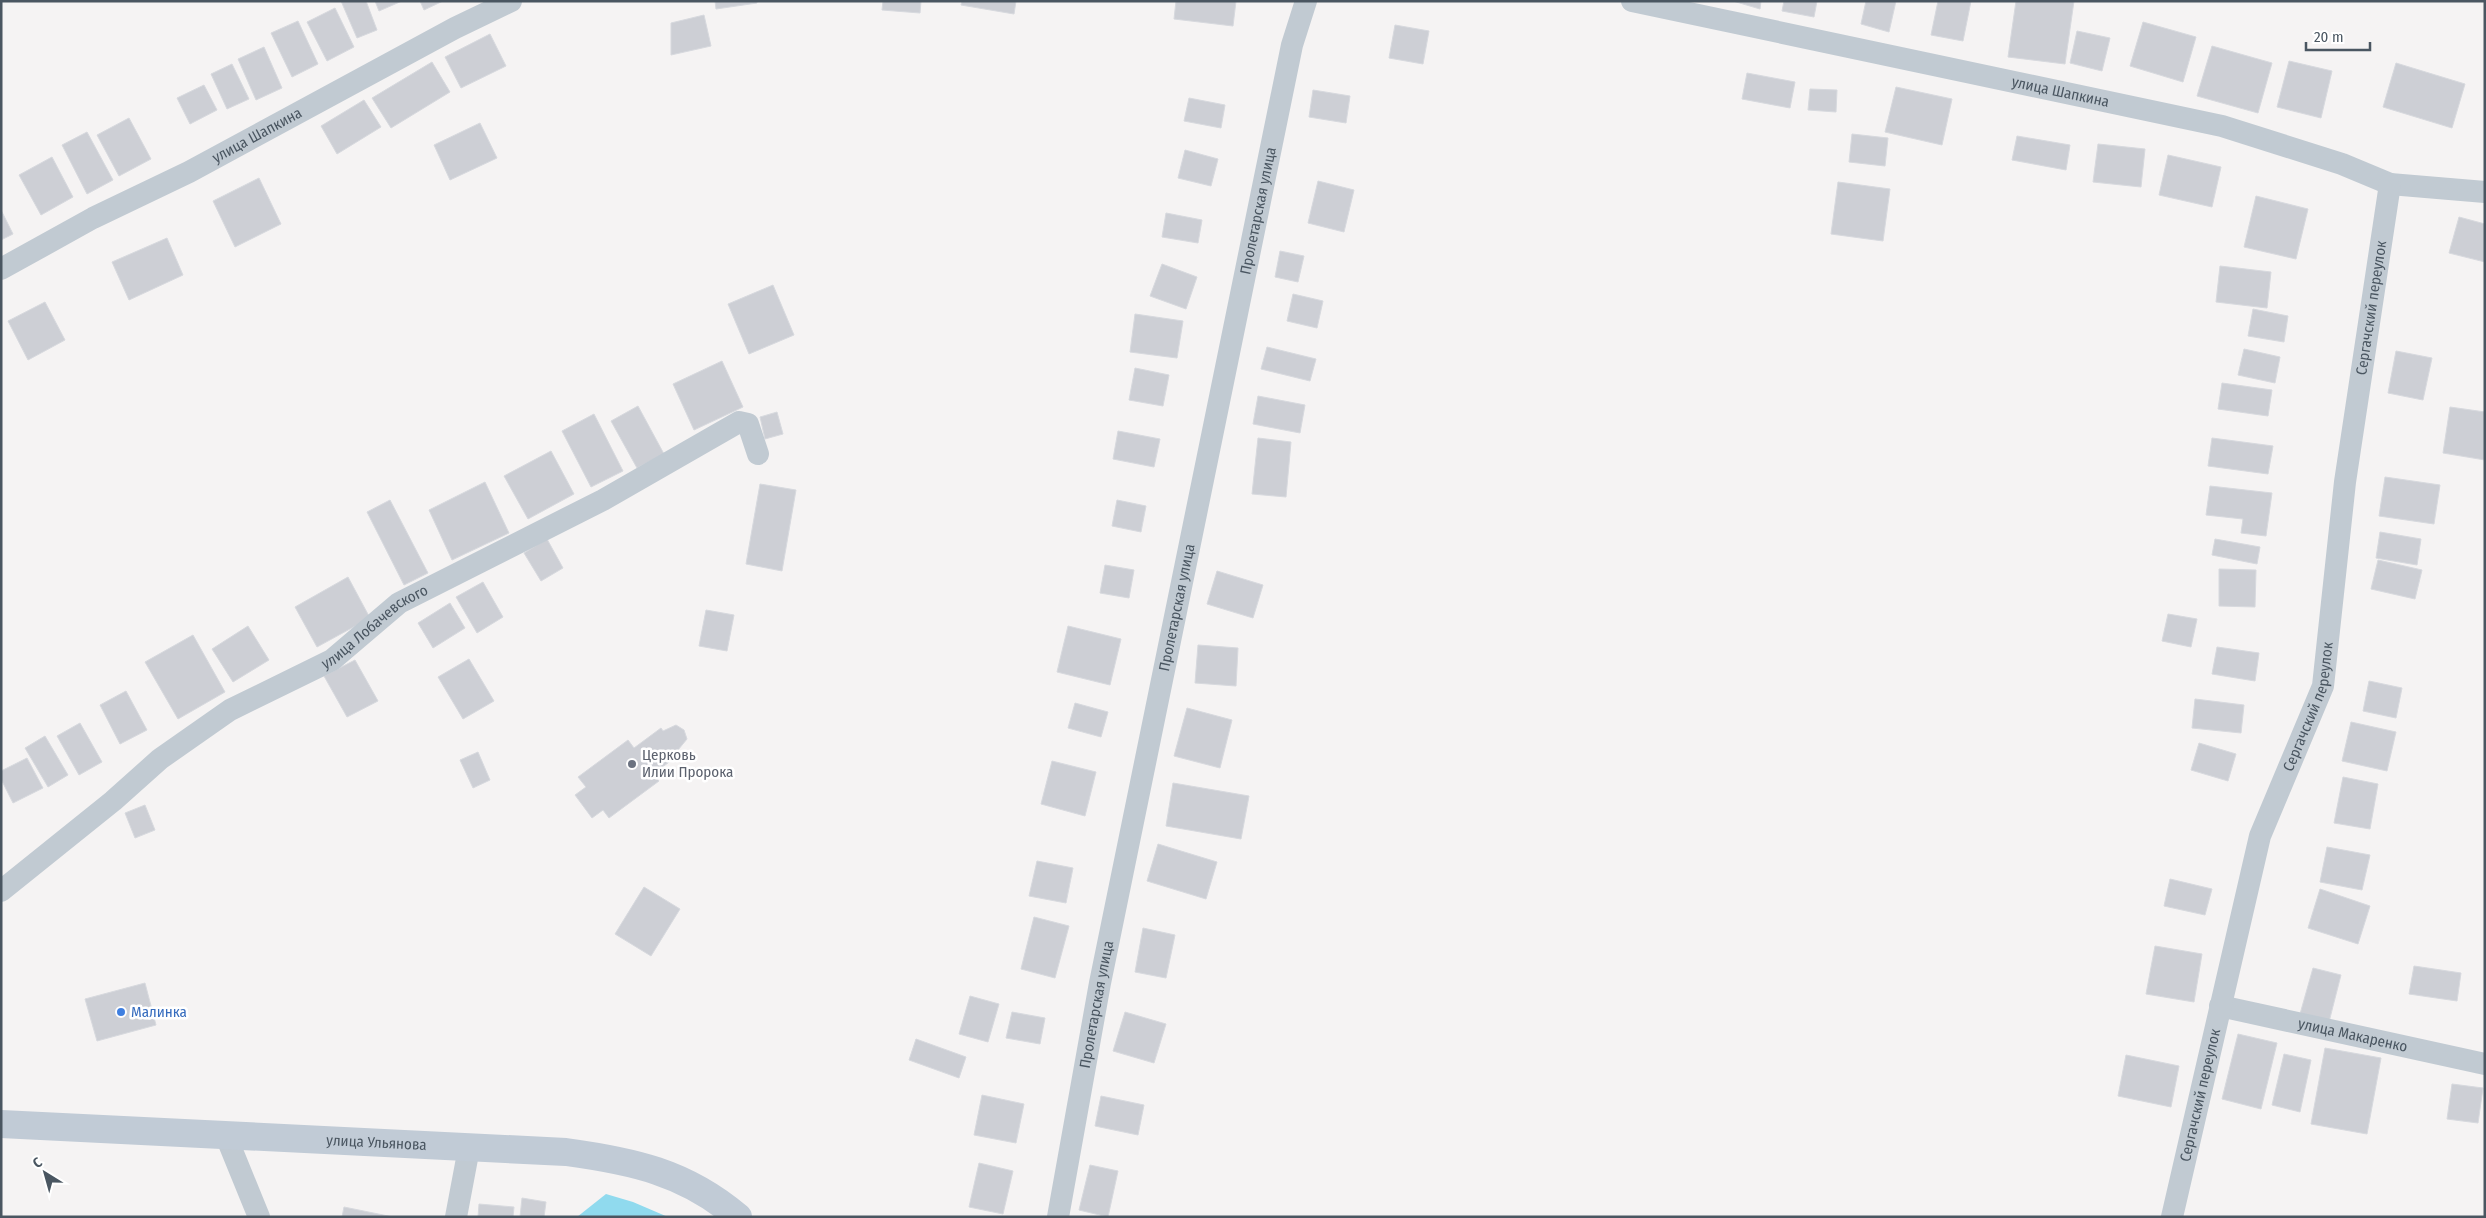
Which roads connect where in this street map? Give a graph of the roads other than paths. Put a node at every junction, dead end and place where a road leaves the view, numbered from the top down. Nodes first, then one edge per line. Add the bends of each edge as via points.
1 (512, 1) edge
2 (1306, 1) edge
3 (1632, 1) edge
4 (2390, 184) junction
5 (2485, 192) edge
6 (1, 270) edge
7 (758, 454) dead end
8 (1, 890) edge
9 (2220, 1006) junction
10 (2485, 1064) edge
11 (1, 1124) edge
12 (226, 1136) junction
13 (469, 1148) junction
14 (258, 1217) edge
15 (456, 1217) edge
16 (738, 1217) edge
17 (1058, 1217) edge
18 (2172, 1217) edge

1 - 6 street, улица Шапкина via 455,28 189,172 93,218
2 - 17 street, Пролетарская улица via 1292,45 1100,983
3 - 4 street, улица Шапкина via 2222,126 2342,164
4 - 5 street, улица Шапкина
4 - 9 street, Сергачский переулок via 2345,482 2322,686 2260,836
7 - 8 street, улица Лобачевского via 748,424 739,422 603,500 399,604 332,660 230,710 160,759 113,801
9 - 10 street, улица Макаренко
9 - 18 street, Сергачский переулок
11 - 12 main road, улица Ульянова
12 - 13 main road, улица Ульянова
12 - 14 street
13 - 15 street
13 - 16 main road, улица Ульянова via 566,1152 620,1159 682,1179

